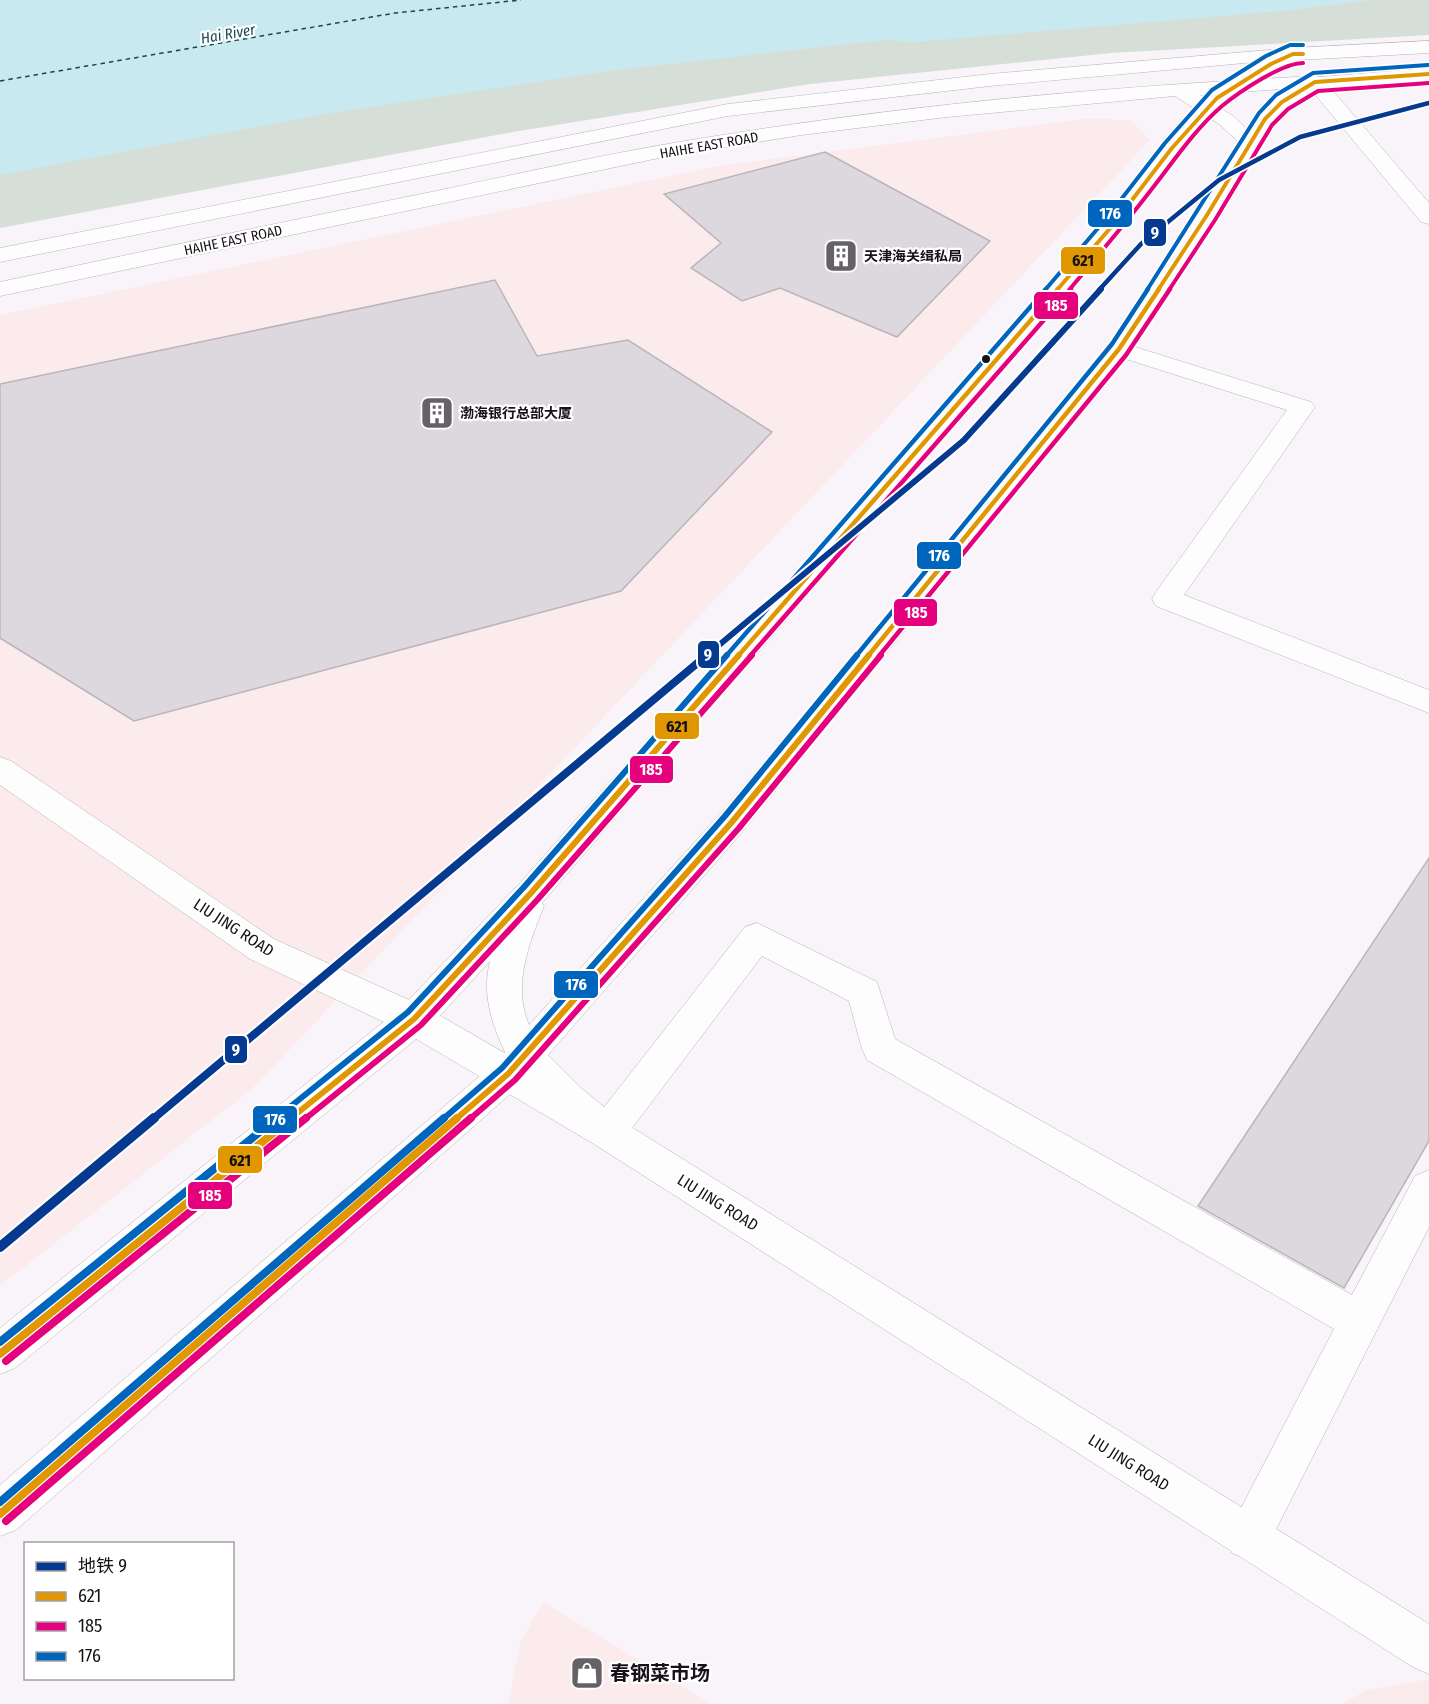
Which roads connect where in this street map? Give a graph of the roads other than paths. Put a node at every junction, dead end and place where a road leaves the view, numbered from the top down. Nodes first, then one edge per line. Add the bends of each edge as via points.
1 (1429, 48) edge
2 (1293, 54) junction
3 (1131, 69) junction
4 (1429, 74) edge
5 (1315, 82) junction
6 (1236, 86) junction
7 (1177, 89) junction
8 (1208, 107) junction
9 (1251, 143) junction
10 (1429, 217) edge
11 (0, 255) edge
12 (0, 289) edge
13 (1119, 349) junction
14 (1429, 702) edge
15 (0, 769) edge
16 (531, 893) junction
17 (414, 1019) junction
18 (517, 1065) junction
19 (607, 1132) junction
20 (1429, 1188) edge
21 (1360, 1321) junction
22 (0, 1354) edge
23 (0, 1514) edge
24 (1248, 1537) junction
25 (1429, 1652) edge

1 - 2 main road, HAIHE EAST ROAD
2 - 3 main road, HAIHE EAST ROAD
2 - 6 main road
3 - 7 main road
3 - 11 main road, HAIHE EAST ROAD via 978,81 728,110
4 - 5 main road, HAIHE EAST ROAD
5 - 6 main road, HAIHE EAST ROAD
5 - 9 main road via 1264,118
5 - 10 main road
6 - 7 main road, HAIHE EAST ROAD
6 - 8 main road
7 - 8 main road
7 - 12 main road, HAIHE EAST ROAD via 877,119 724,141
8 - 9 main road
8 - 16 main road via 1007,349
9 - 13 main road
13 - 14 main road via 1302,407 1166,599
13 - 18 main road via 732,822
15 - 17 main road, LIU JING ROAD via 262,949
16 - 17 main road
16 - 18 main road via 505,969 506,1015
17 - 18 main road, LIU JING ROAD
17 - 22 main road
18 - 19 main road, LIU JING ROAD
18 - 23 main road
19 - 21 main road via 757,937 864,992 880,1049
19 - 24 main road, LIU JING ROAD
20 - 21 main road
21 - 24 main road
24 - 25 main road, LIU JING ROAD

